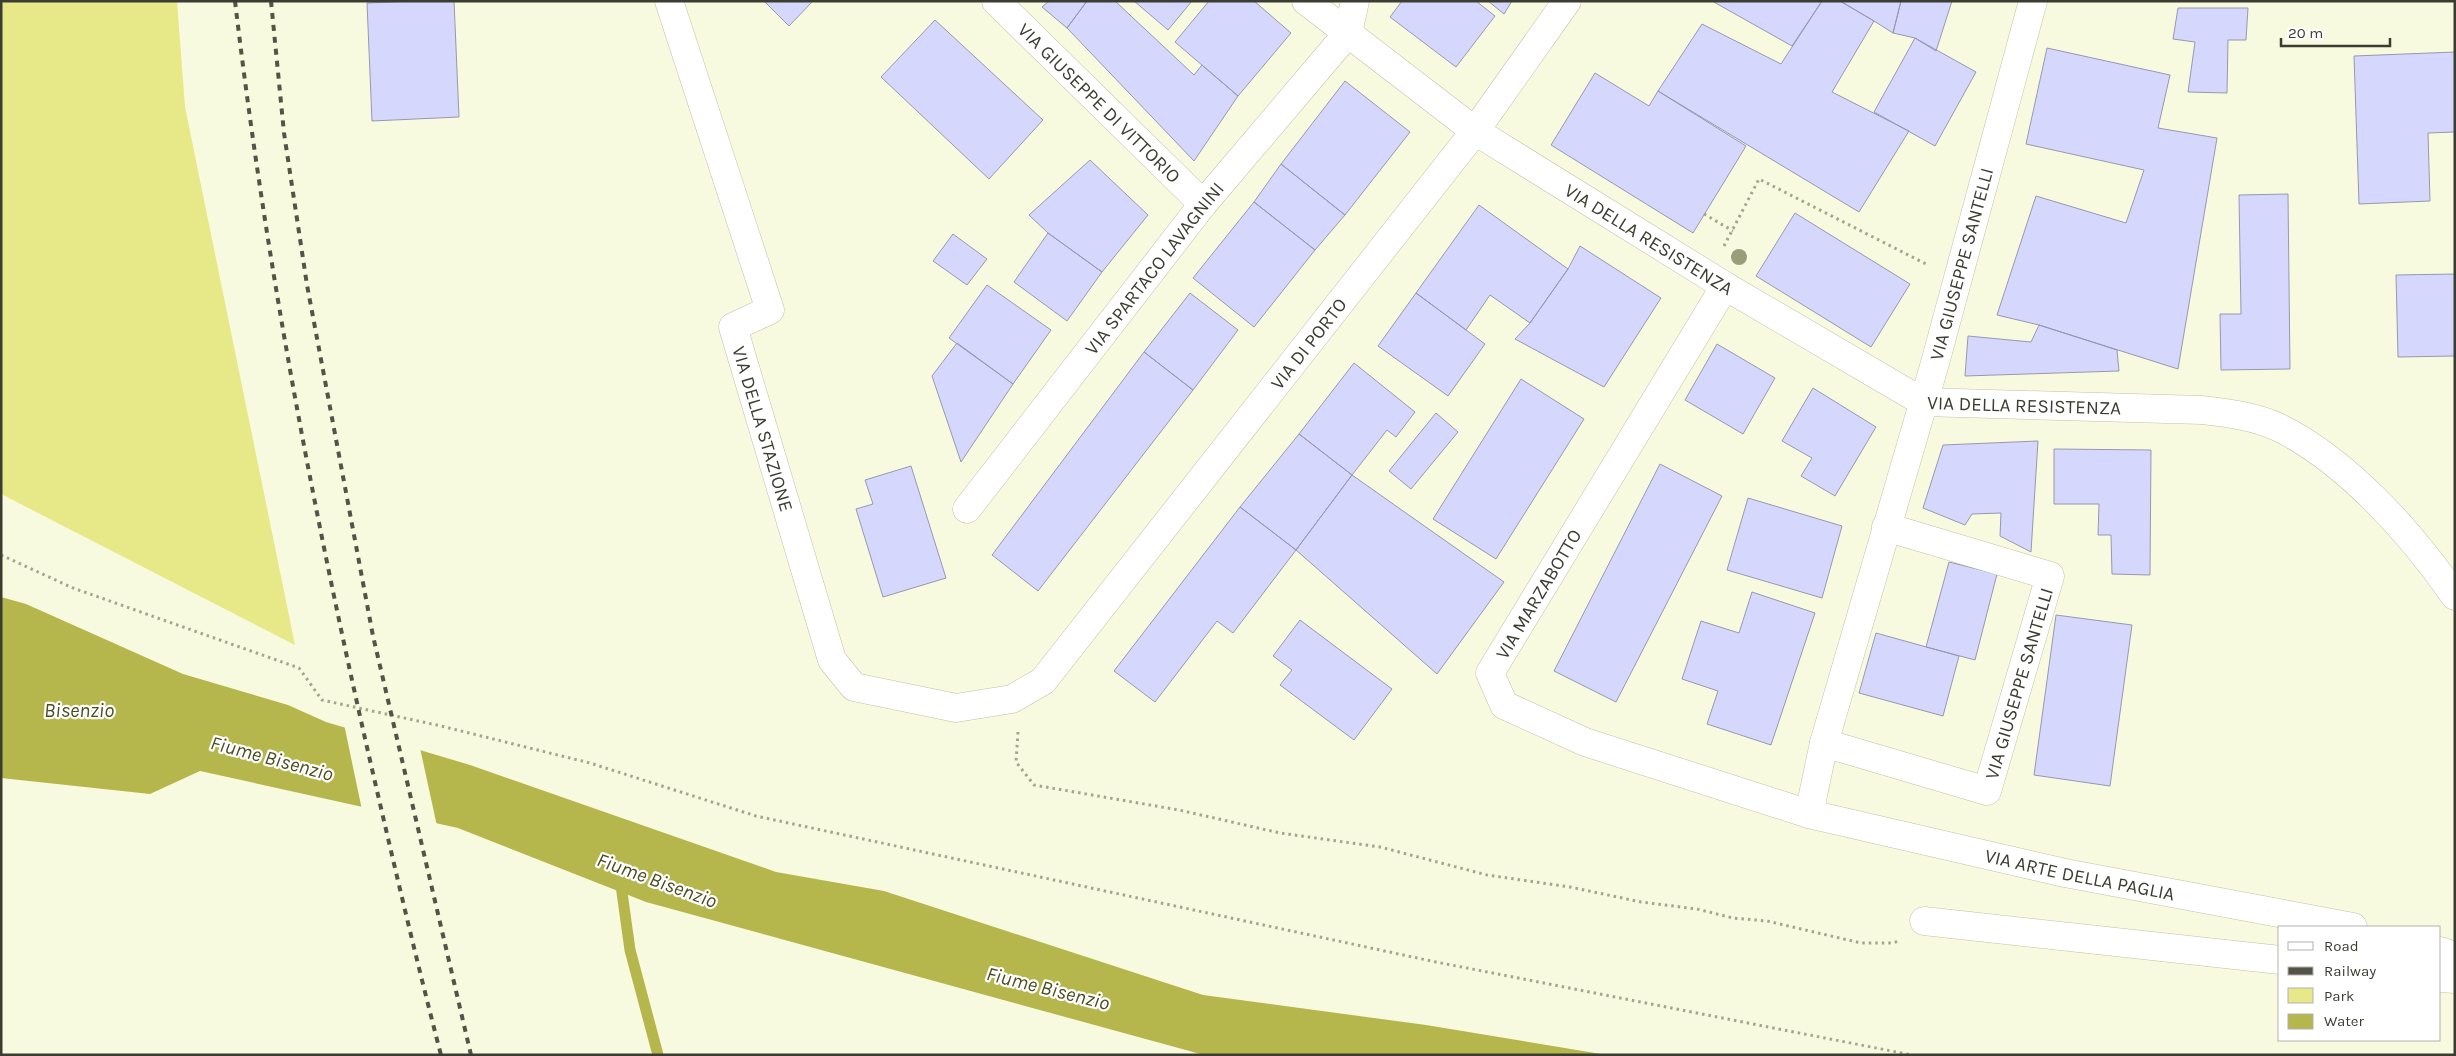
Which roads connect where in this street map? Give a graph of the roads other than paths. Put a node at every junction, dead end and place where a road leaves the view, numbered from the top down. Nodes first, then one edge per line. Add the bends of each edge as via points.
1 (669, 1) edge
2 (996, 1) edge
3 (1306, 1) edge
4 (1355, 1) edge
5 (1567, 1) edge
6 (2033, 1) edge
7 (1348, 33) junction
8 (1475, 131) junction
9 (1203, 204) junction
10 (1725, 286) junction
11 (1923, 402) junction
12 (967, 509) dead end
13 (1886, 527) junction
14 (2455, 596) edge
15 (1043, 681) joint
16 (1824, 743) junction
17 (1809, 814) junction
18 (1927, 921) road end
19 (2348, 926) edge
20 (2441, 951) edge
21 (2455, 956) edge
22 (2278, 960) edge
23 (2441, 978) edge
24 (2455, 980) edge

1 - 15 street, VIA DELLA STAZIONE via 770,310 733,327 832,660 854,687 956,708 1012,699
2 - 9 street, VIA GIUSEPPE DI VITTORIO
3 - 7 street, VIA DELLA RESISTENZA
4 - 7 street
5 - 8 street, VIA DI PORTO
6 - 11 street, VIA GIUSEPPE SANTELLI
7 - 8 street, VIA DELLA RESISTENZA
7 - 9 street, VIA SPARTACO LAVAGNINI
8 - 10 street, VIA DELLA RESISTENZA
8 - 15 street, VIA DI PORTO
9 - 12 street, VIA SPARTACO LAVAGNINI
10 - 11 street, VIA DELLA RESISTENZA
10 - 17 street, VIA MARZABOTTO via 1490,673 1504,704 1585,742
11 - 13 street, VIA GIUSEPPE SANTELLI
11 - 14 street, VIA DELLA RESISTENZA via 2202,410 2236,414 2279,428 2332,460 2395,521
13 - 16 street, VIA GIUSEPPE SANTELLI
13 - 16 street, VIA GIUSEPPE SANTELLI via 2050,576 1987,791
16 - 17 street, VIA GIUSEPPE SANTELLI
17 - 19 street, VIA ARTE DELLA PAGLIA via 2065,873
18 - 22 street
20 - 21 street
23 - 24 street

